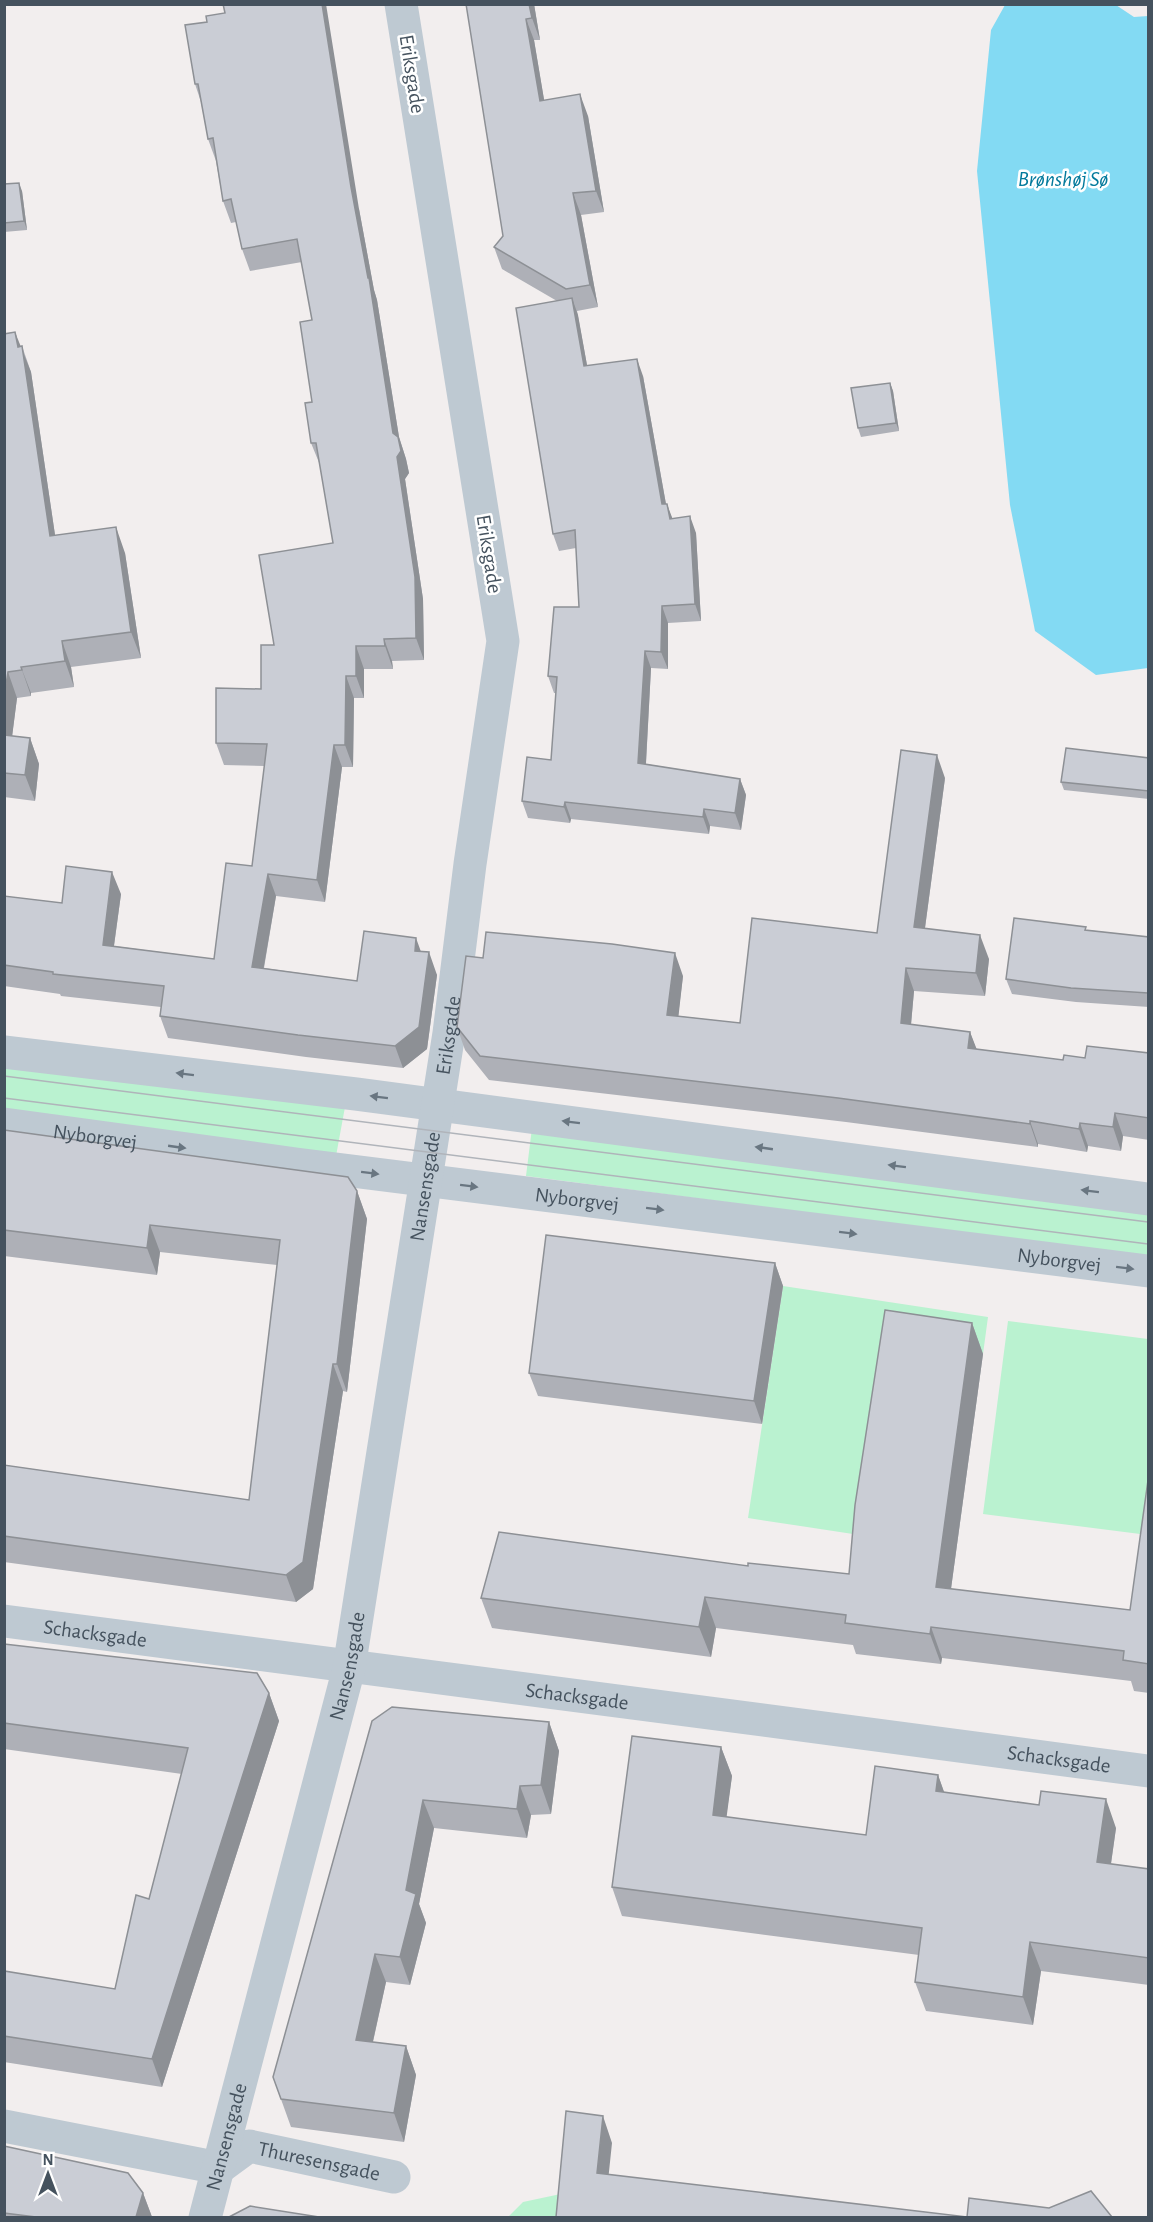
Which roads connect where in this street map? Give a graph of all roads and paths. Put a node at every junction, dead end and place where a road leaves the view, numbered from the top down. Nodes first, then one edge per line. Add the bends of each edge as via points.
1 (401, 4) edge
2 (4, 1052) edge
3 (437, 1104) junction
4 (4, 1124) edge
5 (425, 1180) junction
6 (1149, 1199) edge
7 (1149, 1271) edge
8 (4, 1621) edge
9 (349, 1668) junction
10 (1149, 1771) edge
11 (4, 2126) edge
12 (219, 2168) junction
13 (394, 2177) dead end
14 (205, 2217) edge

1 - 3 street, Eriksgade via 503,641
3 -> 2 street
3 - 5 street, Nansensgade
6 -> 3 street
4 -> 5 street, Nyborgvej
5 -> 7 street, Nyborgvej
5 - 9 street, Nansensgade
8 - 9 street, Schacksgade
9 - 10 street, Schacksgade
9 - 12 street, Nansensgade
11 - 12 street
12 - 13 street, Thuresensgade via 249,2146
12 - 14 street, Nansensgade

